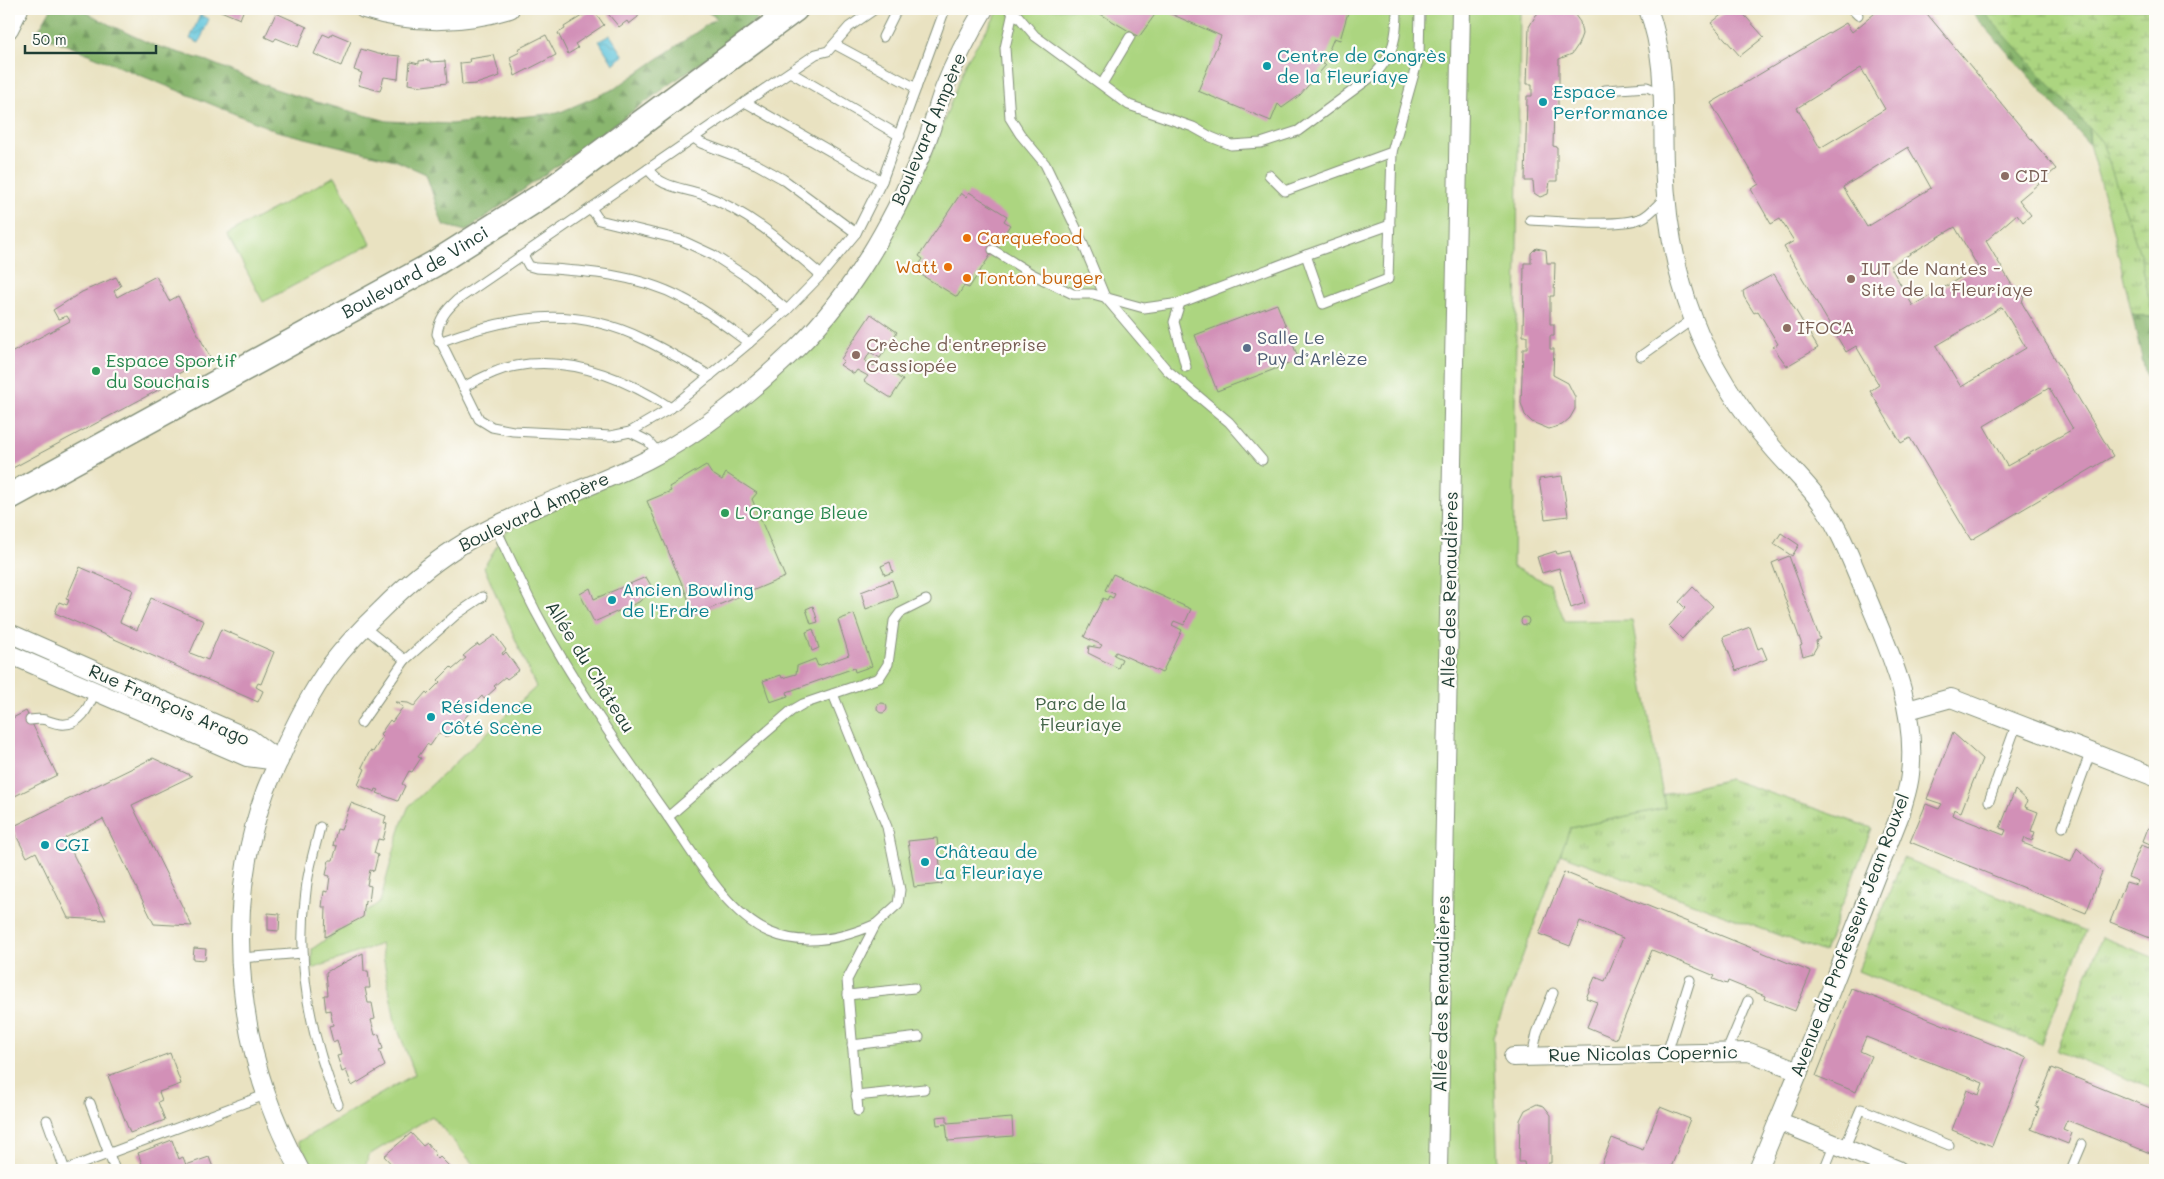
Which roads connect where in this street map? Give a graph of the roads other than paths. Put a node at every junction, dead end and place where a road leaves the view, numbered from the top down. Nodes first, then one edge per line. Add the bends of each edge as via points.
1 (19, 9) edge
2 (364, 9) edge
3 (510, 9) edge
4 (795, 9) edge
5 (876, 9) edge
6 (897, 9) edge
7 (945, 9) edge
8 (984, 9) edge
9 (1397, 9) edge
10 (1420, 9) edge
11 (1461, 9) edge
12 (1648, 9) edge
13 (1011, 10) edge
14 (9, 29) edge
15 (883, 37) dead end
16 (1130, 37) dead end
17 (836, 44) junction
18 (790, 72) junction
19 (1102, 84) junction
20 (916, 88) junction
21 (1605, 90) dead end
22 (1664, 95) junction
23 (745, 102) junction
24 (900, 136) junction
25 (694, 138) junction
26 (1392, 152) junction
27 (648, 169) junction
28 (1269, 175) dead end
29 (882, 181) junction
30 (1666, 198) junction
31 (591, 208) junction
32 (1530, 220) dead end
33 (1390, 225) junction
34 (856, 233) junction
35 (994, 250) dead end
36 (523, 255) junction
37 (1306, 255) junction
38 (821, 274) junction
39 (1105, 297) junction
40 (1180, 303) junction
41 (787, 310) junction
42 (1693, 319) junction
43 (440, 342) junction
44 (749, 343) junction
45 (1641, 356) dead end
46 (1186, 367) dead end
47 (710, 376) junction
48 (463, 387) junction
49 (671, 408) junction
50 (630, 432) junction
51 (659, 454) junction
52 (1262, 460) dead end
53 (9, 497) edge
54 (495, 527) junction
55 (482, 596) dead end
56 (926, 600) dead end
57 (364, 627) junction
58 (9, 633) edge
59 (9, 654) edge
60 (405, 660) junction
61 (95, 692) junction
62 (833, 694) junction
63 (1908, 710) junction
64 (30, 720) dead end
65 (2017, 723) junction
66 (361, 724) dead end
67 (2091, 751) junction
68 (279, 761) junction
69 (2155, 777) edge
70 (1989, 801) dead end
71 (668, 817) junction
72 (320, 827) dead end
73 (2063, 827) dead end
74 (876, 924) junction
75 (303, 953) junction
76 (241, 958) junction
77 (1690, 980) dead end
78 (914, 988) dead end
79 (1553, 992) dead end
80 (848, 995) junction
81 (1748, 1001) dead end
82 (919, 1037) dead end
83 (852, 1044) junction
84 (1727, 1051) junction
85 (1667, 1053) junction
86 (1532, 1056) junction
87 (1513, 1057) dead end
88 (1799, 1071) junction
89 (924, 1089) dead end
90 (265, 1096) junction
91 (856, 1096) junction
92 (90, 1103) dead end
93 (338, 1104) dead end
94 (858, 1111) dead end
95 (47, 1120) dead end
96 (1778, 1121) junction
97 (2082, 1144) dead end
98 (1949, 1145) dead end
99 (1839, 1147) junction
100 (108, 1152) junction
101 (65, 1170) edge
102 (115, 1170) edge
103 (300, 1170) edge
104 (1438, 1170) edge
105 (1758, 1170) edge
106 (1824, 1170) edge
107 (1898, 1170) edge
108 (2071, 1170) edge

1 - 14 street
2 - 3 street via 402,19 444,20
4 - 53 main road, Boulevard de Vinci via 548,192 434,264
5 - 17 lane via 849,27
6 - 15 lane
7 - 20 lane
8 - 51 street, Boulevard Ampère via 952,72 924,150 878,244 857,277 816,328 777,366 713,420
9 - 19 lane via 1391,52 1374,75 1298,131 1261,143 1240,146 1221,142 1193,127 1129,104
10 - 26 lane via 1419,56
11 - 104 street, Allée des Renaudières
12 - 22 street, Avenue du Professeur Jean Rouxel via 1660,51
13 - 19 lane via 1035,36
13 - 39 lane via 1005,48 1010,118 1045,164
16 - 19 lane
17 - 18 lane
17 - 20 lane
18 - 23 lane
18 - 24 lane
20 - 24 lane
21 - 22 lane via 1647,86
22 - 30 street, Avenue du Professeur Jean Rouxel
23 - 25 lane
23 - 29 lane
24 - 29 lane
25 - 27 lane
25 - 34 lane via 783,179
26 - 28 lane via 1285,192
26 - 33 lane
27 - 31 lane
27 - 38 lane via 659,182 720,202 757,222
29 - 34 lane
30 - 32 lane via 1641,218 1630,220
30 - 42 street, Avenue du Professeur Jean Rouxel via 1678,274
31 - 36 lane
31 - 41 lane via 600,220 681,240 713,255 750,279
33 - 37 lane
33 - 37 lane via 1388,279 1323,304
34 - 38 lane
35 - 39 lane via 1073,294
36 - 43 lane via 445,311 438,327
36 - 44 lane via 529,266 536,268 607,274 665,291 700,308
37 - 40 lane
38 - 41 lane
39 - 40 lane via 1144,308
39 - 52 lane via 1167,370 1229,422
40 - 46 lane via 1174,322
41 - 44 lane
42 - 45 lane
42 - 63 street, Avenue du Professeur Jean Rouxel via 1720,377 1771,446 1824,507 1868,600
43 - 47 lane via 514,320 559,317 583,320 642,338
43 - 48 lane
44 - 47 lane
47 - 49 lane
48 - 49 lane via 505,368 547,363 612,377
48 - 50 lane via 479,419 492,427 611,436
49 - 50 lane
50 - 51 lane via 648,442
51 - 54 street, Boulevard Ampère
54 - 57 street, Boulevard Ampère via 436,561 408,583
54 - 71 lane, Allée du Château via 566,664
55 - 60 lane
56 - 62 lane via 900,613 894,621 888,664 879,678
57 - 60 lane
57 - 68 street, Boulevard Ampère via 329,668 294,727
58 - 68 street, Rue François Arago via 250,739
59 - 61 street, Rue François Arago
60 - 66 lane
61 - 64 lane via 86,712 76,721 61,724 42,718
61 - 68 street, Rue François Arago via 247,757
62 - 71 lane via 791,711
62 - 74 lane, Allée du Château via 887,827 900,890 898,904
63 - 65 street via 1952,698
63 - 88 street, Avenue du Professeur Jean Rouxel via 1910,775 1901,812
65 - 67 street
65 - 70 lane
67 - 69 street
67 - 73 lane
68 - 76 street, Boulevard Ampère via 264,795 246,867
71 - 74 lane, Allée du Château via 710,878 738,909 769,932 818,940 851,934
72 - 75 lane via 306,890
74 - 80 lane, Allée du Château via 847,980
75 - 76 lane
75 - 93 lane via 311,1020 318,1050
76 - 90 street, Boulevard Ampère via 252,1047
77 - 85 lane
78 - 80 lane
79 - 86 lane
80 - 83 lane, Allée du Château
81 - 84 lane
82 - 83 lane
83 - 91 lane, Allée du Château
84 - 85 street, Rue Nicolas Copernic
84 - 88 street, Rue Nicolas Copernic via 1749,1052
85 - 86 street, Rue Nicolas Copernic
86 - 87 street, Rue Nicolas Copernic
88 - 96 street, Avenue du Professeur Jean Rouxel
89 - 91 lane
90 - 100 lane
90 - 103 street, Boulevard Ampère
91 - 94 lane, Allée du Château
92 - 100 lane
95 - 101 lane
96 - 99 street
96 - 105 street, Avenue du Professeur Jean Rouxel
97 - 108 lane
98 - 99 lane via 1861,1109
99 - 106 lane
99 - 107 street
100 - 101 lane
100 - 102 lane

